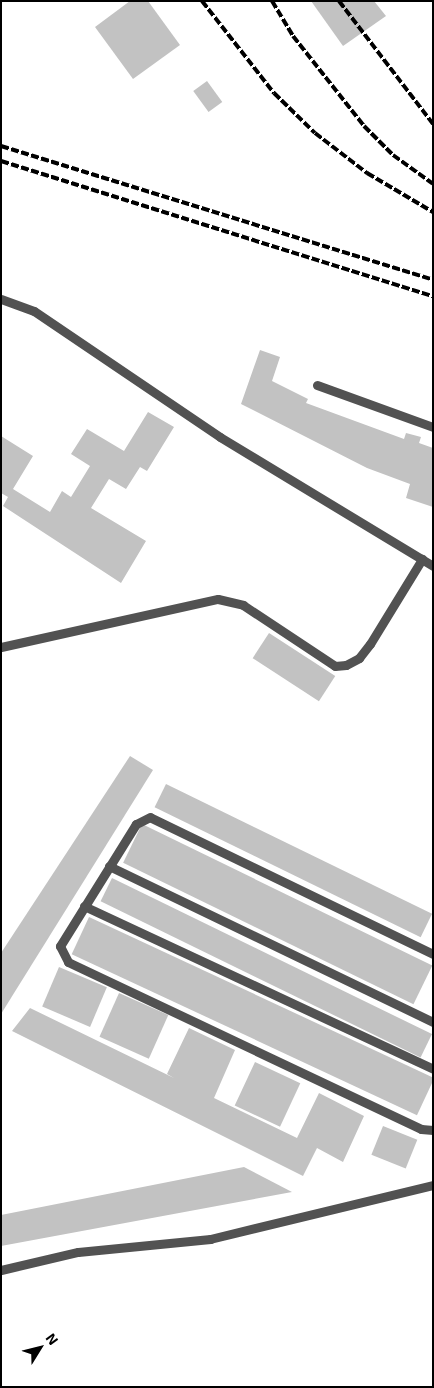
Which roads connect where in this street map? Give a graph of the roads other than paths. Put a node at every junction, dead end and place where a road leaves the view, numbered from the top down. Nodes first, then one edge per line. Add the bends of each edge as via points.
1 (1, 299) edge
2 (316, 385) dead end
3 (433, 427) edge
4 (422, 559) junction
5 (433, 566) edge
6 (1, 647) edge
7 (109, 866) junction
8 (84, 906) junction
9 (433, 954) edge
10 (433, 1022) edge
11 (433, 1069) edge
12 (433, 1130) edge
13 (433, 1185) edge
14 (1, 1270) edge

1 - 4 lane via 49,321 220,437
2 - 3 lane
4 - 5 lane
4 - 6 lane via 370,644 359,658 346,665 335,666 243,605 218,599
7 - 8 lane
7 - 9 lane via 136,824 150,817
7 - 10 lane
8 - 11 lane
8 - 12 lane via 60,946 68,962 420,1129
13 - 14 lane via 210,1239 78,1252

